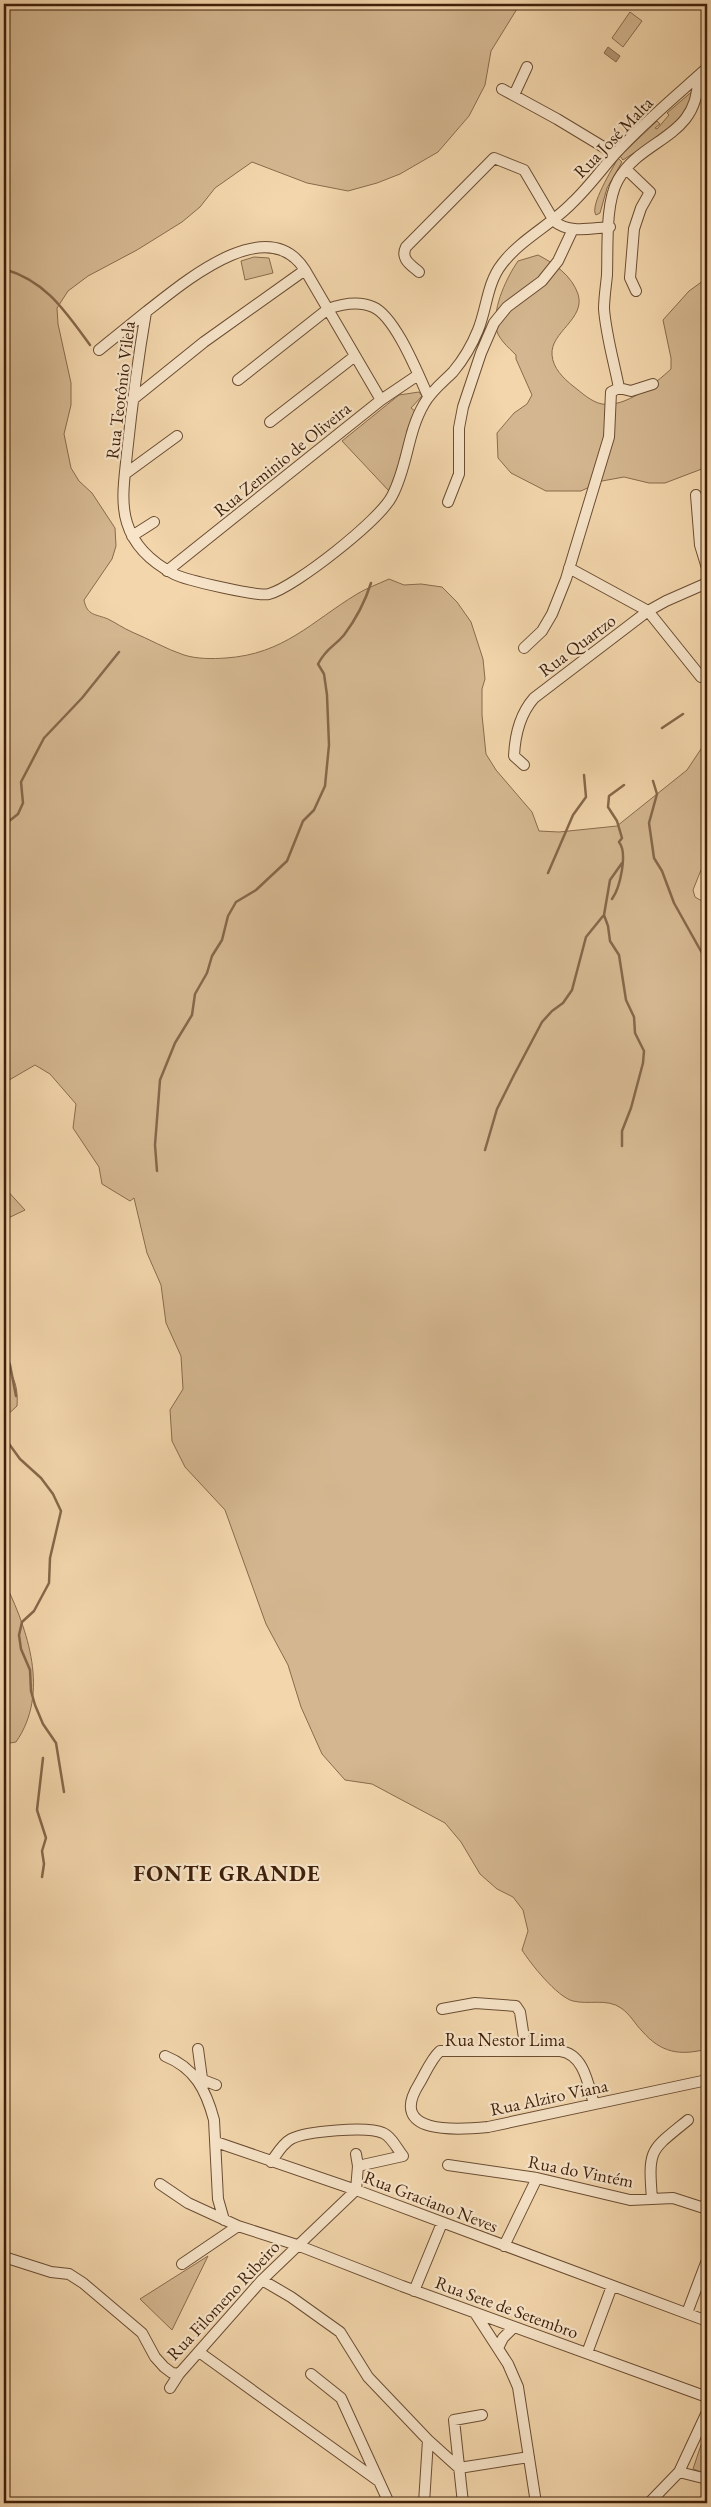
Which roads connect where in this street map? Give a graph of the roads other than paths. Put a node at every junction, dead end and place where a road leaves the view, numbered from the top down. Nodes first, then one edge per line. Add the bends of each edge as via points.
1 (528, 67) dead end
2 (707, 69) edge
3 (698, 76) junction
4 (502, 89) dead end
5 (514, 95) junction
6 (615, 154) junction
7 (626, 169) junction
8 (554, 221) junction
9 (610, 227) junction
10 (573, 229) junction
11 (302, 266) junction
12 (420, 272) dead end
13 (636, 291) dead end
14 (328, 309) junction
15 (146, 312) junction
16 (99, 350) dead end
17 (355, 356) junction
18 (418, 375) junction
19 (238, 380) dead end
20 (653, 384) dead end
21 (619, 388) junction
22 (428, 396) junction
23 (132, 400) junction
24 (381, 400) junction
25 (270, 422) dead end
26 (178, 436) dead end
27 (125, 474) junction
28 (696, 494) dead end
29 (448, 502) dead end
30 (154, 522) dead end
31 (132, 536) junction
32 (569, 568) junction
33 (707, 568) edge
34 (168, 571) junction
35 (707, 583) edge
36 (648, 611) junction
37 (524, 648) dead end
38 (701, 677) dead end
39 (524, 765) dead end
40 (442, 2009) dead end
41 (198, 2049) dead end
42 (526, 2052) junction
43 (165, 2056) dead end
44 (707, 2080) edge
45 (203, 2083) junction
46 (216, 2085) dead end
47 (411, 2102) joint
48 (594, 2104) junction
49 (688, 2120) dead end
50 (216, 2142) junction
51 (356, 2154) dead end
52 (271, 2162) junction
53 (358, 2166) junction
54 (448, 2166) dead end
55 (537, 2178) junction
56 (160, 2184) dead end
57 (356, 2190) junction
58 (652, 2199) junction
59 (707, 2209) edge
60 (224, 2220) junction
61 (442, 2223) junction
62 (238, 2226) junction
63 (297, 2245) junction
64 (504, 2246) junction
65 (4, 2257) edge
66 (707, 2260) edge
67 (182, 2264) dead end
68 (262, 2280) junction
69 (612, 2286) junction
70 (414, 2291) junction
71 (475, 2313) junction
72 (687, 2313) junction
73 (707, 2321) edge
74 (514, 2328) junction
75 (498, 2348) junction
76 (199, 2352) junction
77 (587, 2353) junction
78 (175, 2374) junction
79 (311, 2374) dead end
80 (170, 2388) dead end
81 (707, 2397) edge
82 (707, 2412) edge
83 (482, 2415) dead end
84 (428, 2440) junction
85 (530, 2457) junction
86 (459, 2468) junction
87 (678, 2472) junction
88 (377, 2480) junction
89 (707, 2480) edge
90 (389, 2503) edge
91 (424, 2503) edge
92 (463, 2503) edge
93 (536, 2503) edge
94 (649, 2503) edge

1 - 5 street
2 - 3 street, Rua José Malta
3 - 6 street, Rua José Malta
3 - 7 street, Rua José Malta via 697,96 684,122
4 - 5 street
5 - 6 street
6 - 8 street, Rua José Malta
7 - 9 street, Rua José Malta via 611,199
7 - 13 street via 650,192 634,229 630,278
8 - 10 street
8 - 12 street via 524,170 494,158 406,247 406,260
8 - 22 street, Rua José Malta via 509,255 500,267 492,281 478,330 465,356
9 - 10 street
9 - 21 street, Rua José Malta via 604,308
10 - 29 street via 552,270 538,285 507,307 494,323 463,407 459,428 459,474
11 - 14 street
11 - 15 street, Rua Teotônio Vilela via 285,251 268,248 235,252 212,264
11 - 23 street
14 - 17 street
14 - 18 street via 357,304 381,312 409,354
14 - 19 street
15 - 16 street
15 - 23 street, Rua Teotônio Vilela
17 - 24 street
17 - 25 street
18 - 22 street
18 - 24 street, Rua Zeminio de Oliveira
20 - 21 street via 631,391
21 - 32 street via 610,392 609,438
22 - 34 street, Rua José Malta via 412,428 406,462 391,498 363,530 294,581 268,595 184,579
23 - 27 street, Rua Teotônio Vilela
24 - 34 street, Rua Zeminio de Oliveira
26 - 27 street
27 - 31 street, Rua Teotônio Vilela via 126,520
28 - 33 street via 700,545
30 - 31 street
31 - 34 street, Rua Teotônio Vilela
32 - 36 street
32 - 37 street via 552,614 542,631
35 - 36 street, Rua Quartzo
36 - 38 street
36 - 39 street, Rua Quartzo via 526,707 514,740 514,756
40 - 42 street via 475,2003 516,2006 520,2012
41 - 45 street
42 - 47 street, Rua Nestor Lima via 440,2051
42 - 48 street, Rua Nestor Lima via 560,2051 576,2057
43 - 45 street via 183,2064
44 - 48 street, Rua Alziro Viana
45 - 46 street
45 - 50 street via 214,2120
47 - 48 street, Rua Alziro Viana via 411,2112 424,2125 468,2129
49 - 58 street via 651,2154
50 - 52 street, Rua Graciano Neves
50 - 60 street via 218,2199
51 - 53 street
52 - 53 street via 284,2144 301,2136 371,2130 386,2135 403,2156
52 - 57 street, Rua Graciano Neves
53 - 57 street
54 - 55 street, Rua do Vintém
55 - 58 street, Rua do Vintém via 630,2200
55 - 64 street
56 - 60 street, Rua Filomeno Ribeiro via 188,2203
57 - 61 street, Rua Graciano Neves
57 - 63 street, Rua Filomeno Ribeiro
58 - 59 street, Rua do Vintém via 680,2199
60 - 62 street, Rua Filomeno Ribeiro
61 - 64 street, Rua Graciano Neves
61 - 70 street
62 - 63 street, Rua Filomeno Ribeiro
62 - 67 street
63 - 68 street, Rua Filomeno Ribeiro
63 - 70 street, Rua Sete de Setembro
64 - 69 street, Rua Graciano Neves
65 - 78 street via 51,2272 69,2274 83,2283 142,2333 155,2357
66 - 72 street
68 - 76 street, Rua Filomeno Ribeiro
68 - 84 street via 340,2332 368,2377
69 - 72 street, Rua Graciano Neves
69 - 77 street
70 - 71 street, Rua Sete de Setembro
71 - 74 street, Rua Sete de Setembro
71 - 75 street
72 - 73 street, Rua Graciano Neves
74 - 75 street
74 - 77 street, Rua Sete de Setembro
75 - 85 street via 518,2387
76 - 78 street, Rua Filomeno Ribeiro
76 - 88 street
77 - 81 street, Rua Sete de Setembro
78 - 80 street, Rua Filomeno Ribeiro
79 - 88 street via 341,2398
82 - 87 street
83 - 86 street via 454,2420
84 - 86 street
84 - 91 street
85 - 86 street
85 - 93 street
86 - 92 street
87 - 89 street
87 - 94 street
88 - 90 street

